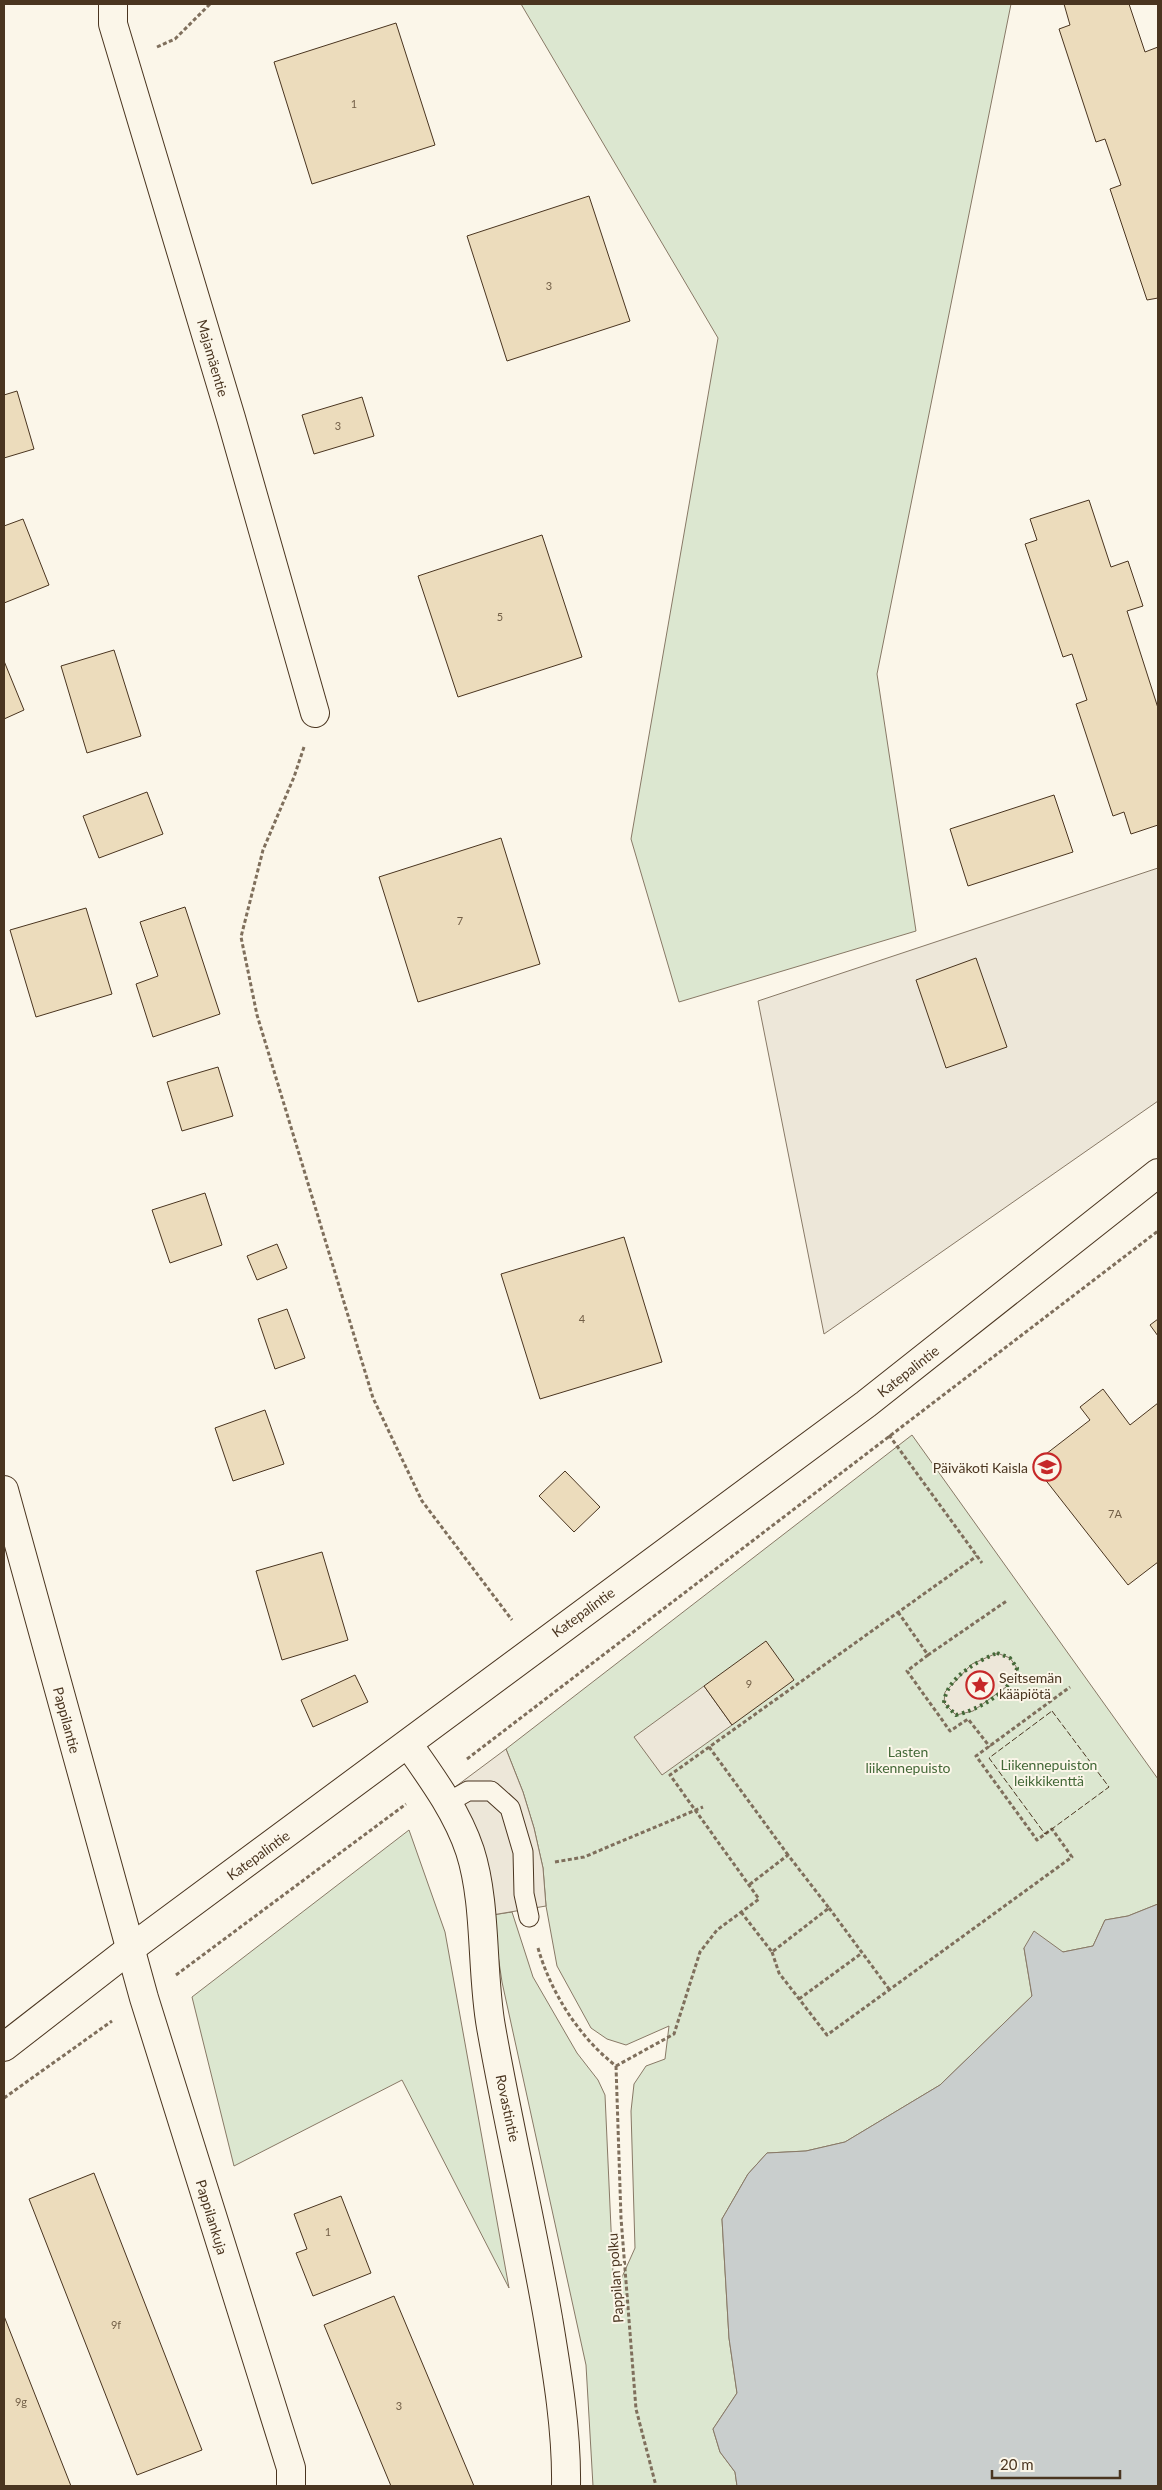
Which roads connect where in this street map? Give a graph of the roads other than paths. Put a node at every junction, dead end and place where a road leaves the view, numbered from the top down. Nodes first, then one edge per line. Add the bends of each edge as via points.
1 (113, 4) edge
2 (315, 713) road end
3 (1158, 1173) edge
4 (4, 1490) edge
5 (408, 1744) junction
6 (441, 1793) junction
7 (529, 1917) road end
8 (130, 1949) junction
9 (4, 2047) edge
10 (291, 2486) edge
11 (566, 2486) edge

1 - 2 street, Majamäentie via 113,24
3 - 5 street, Katepalintie via 866,1404
4 - 8 street, Pappilantie
5 - 6 street, Rovastintie
5 - 8 street, Katepalintie
6 - 7 lane via 491,1791 510,1808 523,1852 524,1894
6 - 11 street, Rovastintie via 460,1826 476,1880 491,2025 558,2375
8 - 9 street, Katepalintie
8 - 10 street, Pappilankuja via 291,2468

